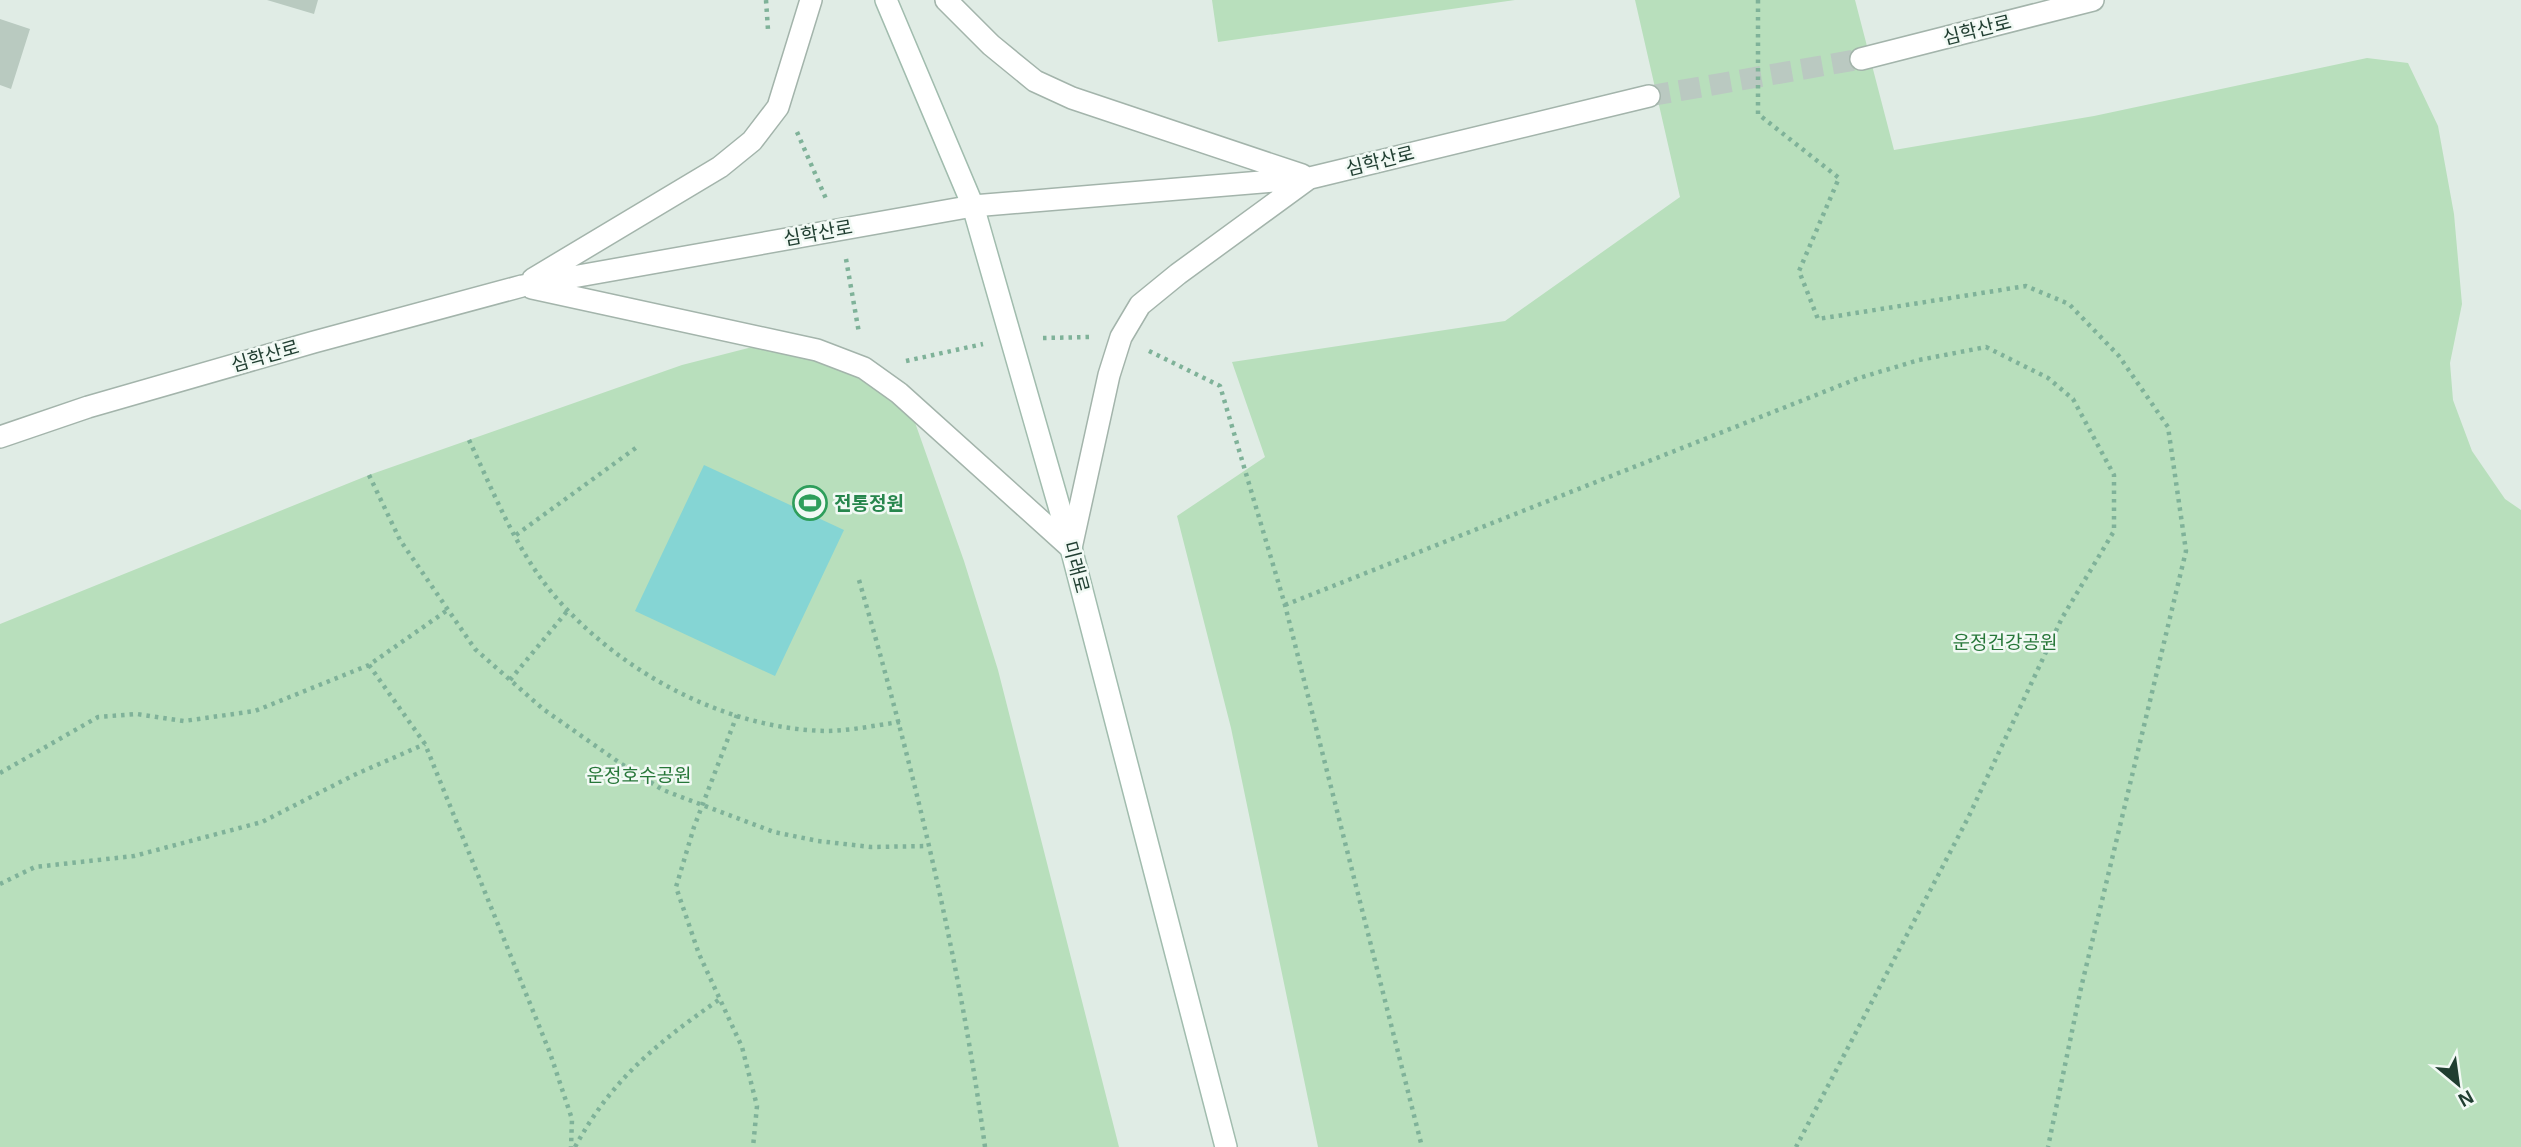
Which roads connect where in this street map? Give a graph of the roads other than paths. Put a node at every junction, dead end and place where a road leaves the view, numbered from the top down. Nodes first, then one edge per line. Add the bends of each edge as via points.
1 (811, 0) edge
2 (886, 0) edge
3 (946, 0) edge
4 (2093, 0) edge
5 (1861, 59) tunnel mouth
6 (1649, 96) tunnel mouth
7 (1310, 178) junction
8 (973, 206) junction
9 (522, 286) junction
10 (0, 437) edge
11 (1071, 548) junction
12 (1226, 1147) edge

1 - 9 street via 778,107 752,141 720,167
2 - 8 street, 미래로
3 - 7 street via 1035,81 1072,99
4 - 5 street, 심학산로
6 - 7 street, 심학산로
7 - 8 street, 심학산로
7 - 11 street via 1140,305 1121,337 1109,375
8 - 9 street, 심학산로
8 - 11 street, 미래로
9 - 10 street, 심학산로 via 314,341
9 - 11 street via 817,350 864,368 899,393
11 - 12 street, 미래로

